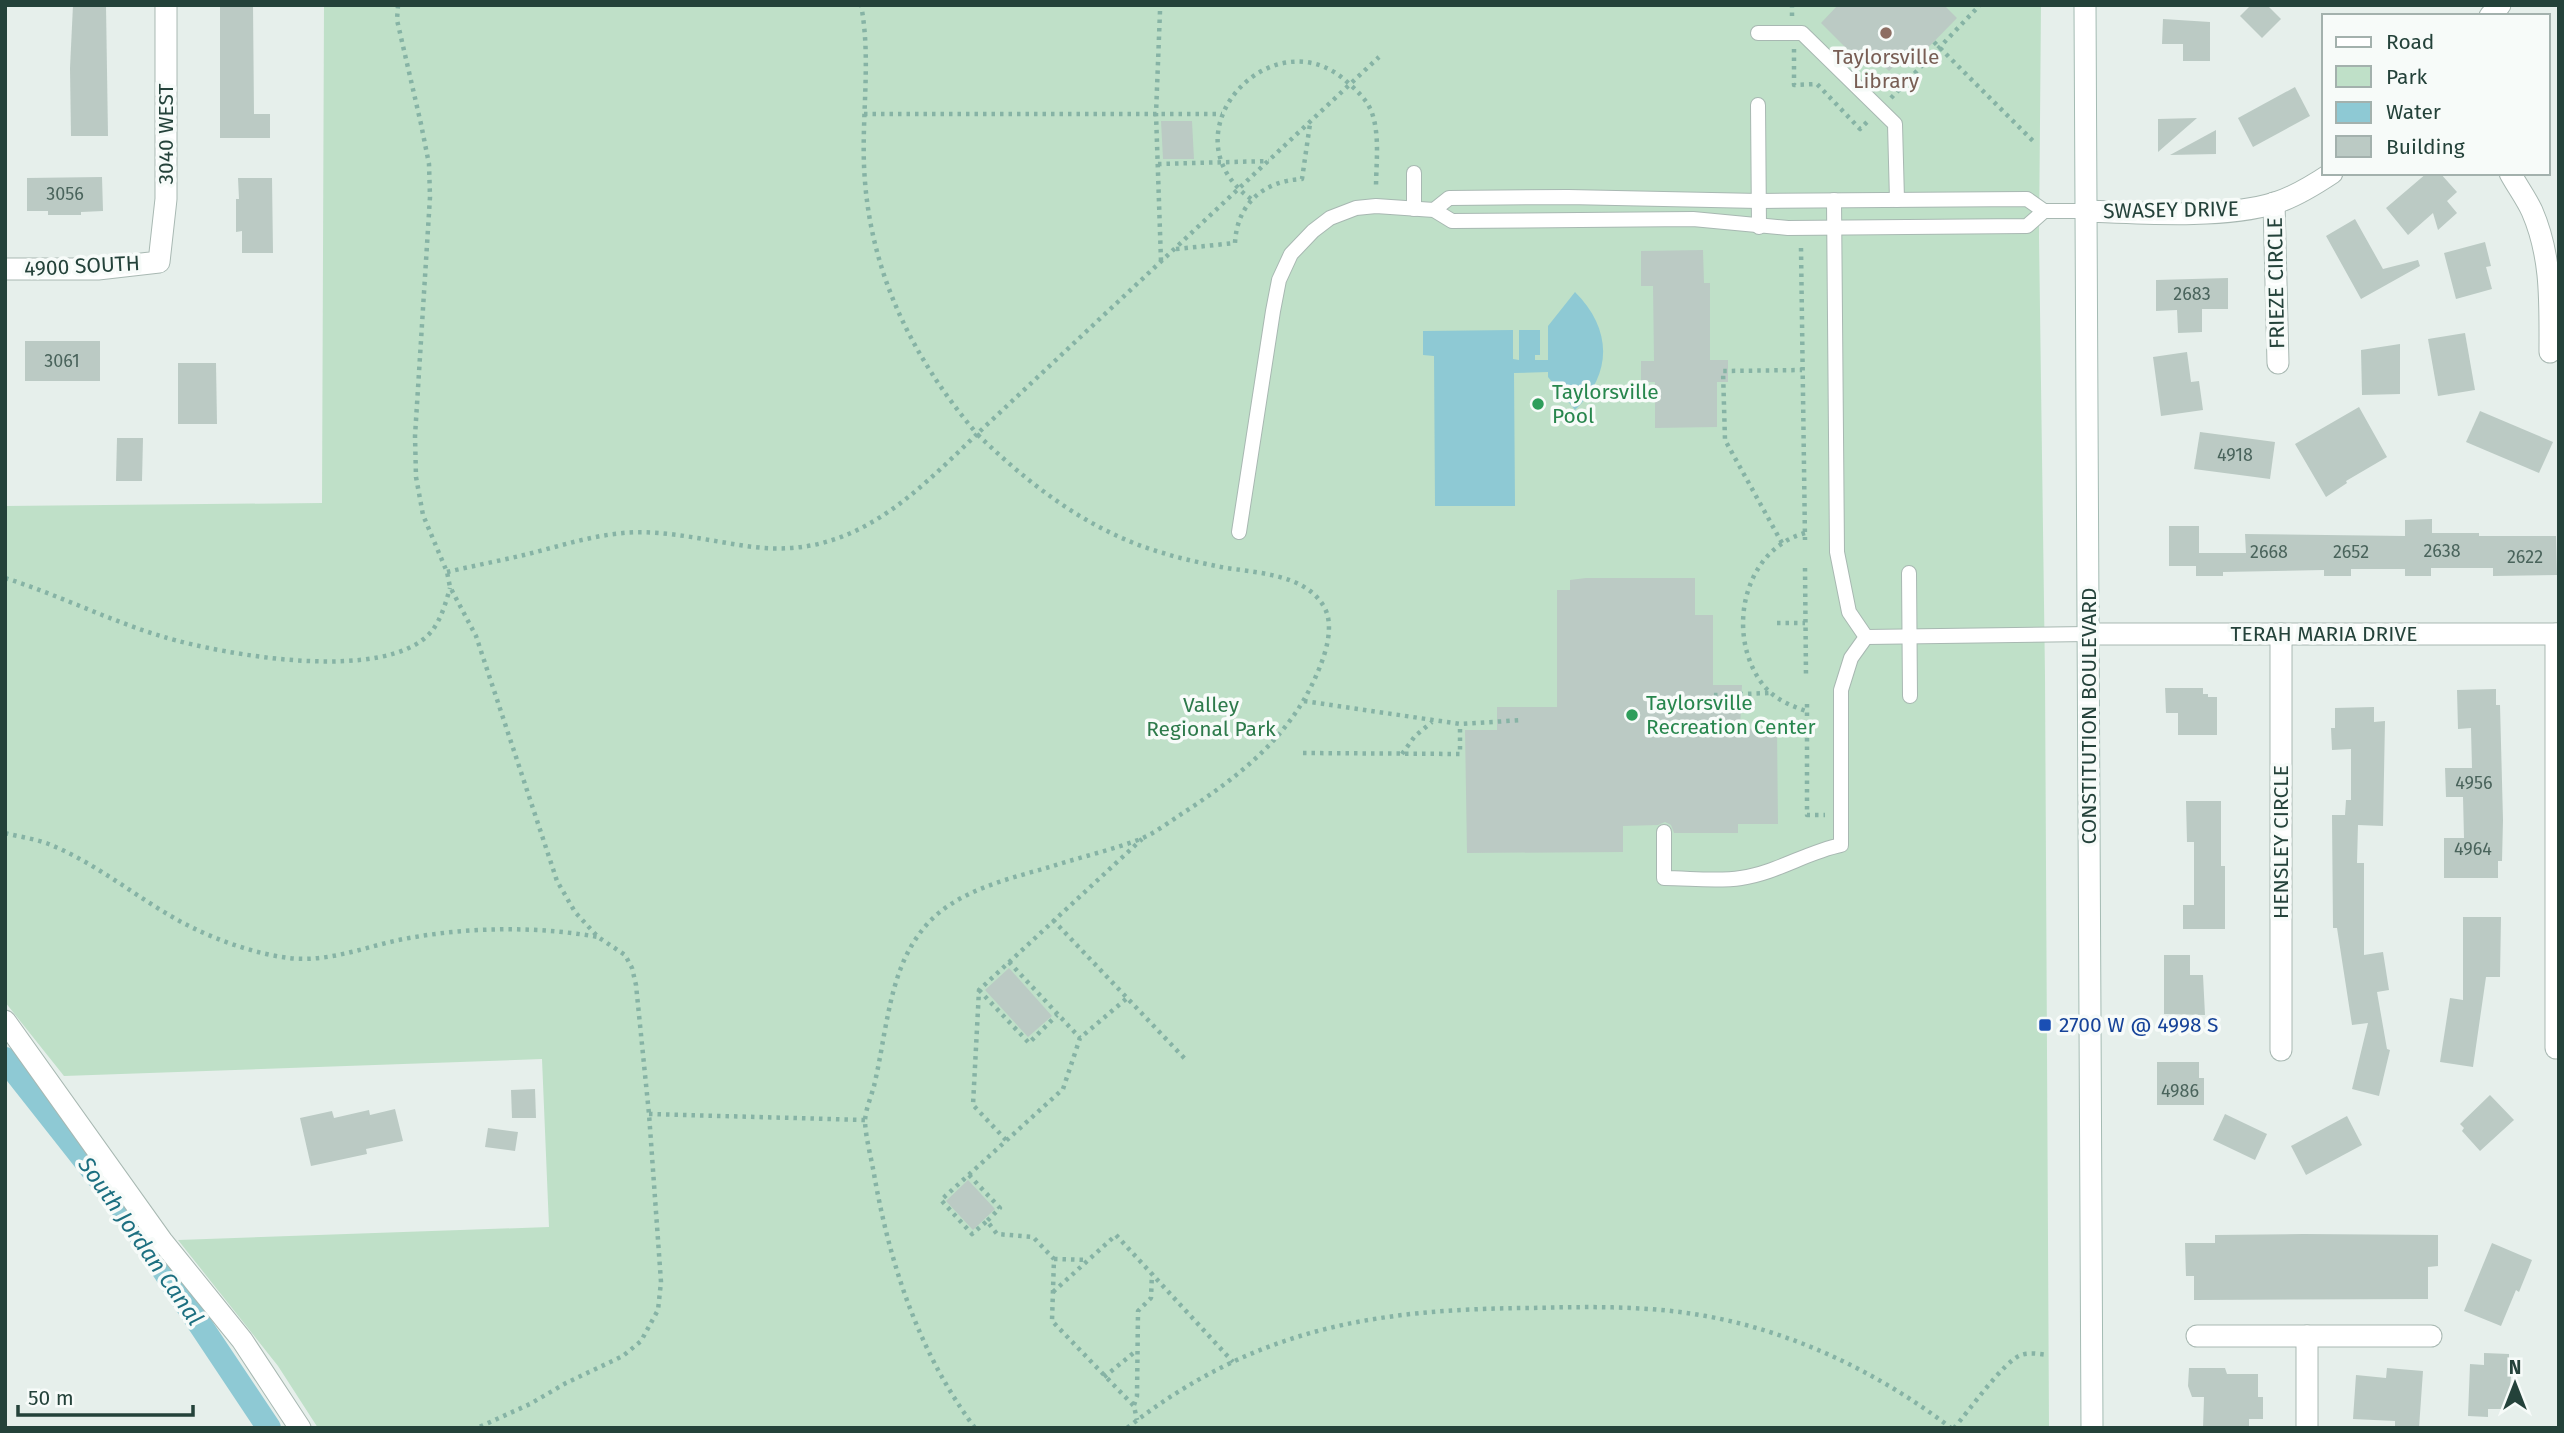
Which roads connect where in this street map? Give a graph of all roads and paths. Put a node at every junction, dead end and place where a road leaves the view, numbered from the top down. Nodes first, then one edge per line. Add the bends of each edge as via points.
1 (166, 5) edge
2 (398, 5) edge
3 (861, 5) edge
4 (2085, 5) edge
5 (1160, 10) dead end
6 (1758, 33) dead end
7 (1934, 42) dead end
8 (1379, 57) dead end
9 (1351, 85) junction
10 (1758, 105) dead end
11 (864, 114) junction
12 (1156, 114) junction
13 (1222, 114) junction
14 (1310, 123) junction
15 (2033, 141) dead end
16 (1270, 161) junction
17 (1221, 163) junction
18 (1158, 164) junction
19 (1414, 173) dead end
20 (2329, 175) edge
21 (2511, 175) edge
22 (1239, 190) junction
23 (1376, 192) dead end
24 (1251, 199) junction
25 (1835, 200) junction
26 (1897, 200) junction
27 (1759, 201) junction
28 (2274, 203) junction
29 (1414, 209) junction
30 (1434, 209) junction
31 (2044, 211) junction
32 (2085, 211) junction
33 (1759, 227) junction
34 (1835, 227) junction
35 (1801, 248) dead end
36 (1176, 249) junction
37 (159, 262) joint
38 (1161, 262) junction
39 (5, 269) edge
40 (2550, 352) dead end
41 (2278, 363) dead end
42 (1802, 370) junction
43 (977, 434) junction
44 (1239, 532) dead end
45 (1805, 533) junction
46 (1805, 540) dead end
47 (1782, 543) junction
48 (1805, 568) dead end
49 (447, 572) junction
50 (1909, 573) dead end
51 (5, 578) edge
52 (450, 587) junction
53 (1744, 623) junction
54 (1751, 623) dead end
55 (1777, 623) dead end
56 (1805, 623) junction
57 (2089, 634) junction
58 (2281, 634) junction
59 (2558, 634) edge
60 (1909, 636) junction
61 (1866, 637) junction
62 (1806, 677) dead end
63 (1771, 693) junction
64 (1714, 695) dead end
65 (1910, 696) dead end
66 (1304, 701) junction
67 (1807, 704) dead end
68 (1806, 711) junction
69 (1523, 720) dead end
70 (1433, 722) junction
71 (1460, 724) junction
72 (1303, 753) dead end
73 (1402, 754) junction
74 (1826, 815) dead end
75 (1664, 832) dead end
76 (5, 833) edge
77 (1142, 839) junction
78 (1053, 920) junction
79 (598, 937) junction
80 (1008, 962) junction
81 (979, 990) junction
82 (1126, 999) junction
83 (1057, 1015) junction
84 (5, 1021) edge
85 (1080, 1038) junction
86 (2556, 1048) dead end
87 (2281, 1050) dead end
88 (1187, 1061) dead end
89 (649, 1114) junction
90 (865, 1120) junction
91 (1006, 1140) junction
92 (969, 1175) junction
93 (987, 1221) junction
94 (1054, 1259) junction
95 (1090, 1260) junction
96 (1152, 1273) junction
97 (1053, 1292) junction
98 (2197, 1336) dead end
99 (2307, 1336) junction
100 (2431, 1336) dead end
101 (1137, 1351) junction
102 (2048, 1355) dead end
103 (1233, 1362) junction
104 (1104, 1377) junction
105 (1134, 1406) junction
106 (1137, 1420) junction
107 (300, 1428) edge
108 (477, 1428) edge
109 (975, 1428) edge
110 (1127, 1428) edge
111 (1953, 1428) edge
112 (2092, 1428) edge
113 (2306, 1428) edge

1 - 37 street, 3040 WEST via 166,199
2 - 49 path via 397,20 429,164 416,477 424,515
3 - 11 path
4 - 32 street, CONSTITUTION BOULEVARD
5 - 12 path
6 - 26 lane via 1802,33 1895,124
7 - 15 path
8 - 9 path
9 - 13 path via 1327,68 1308,63 1270,67 1242,84
9 - 14 path
9 - 23 path via 1367,104 1374,123
10 - 27 lane
11 - 12 path
11 - 43 path via 867,201 892,299 941,390
12 - 13 path
12 - 18 path
13 - 17 path via 1218,138
14 - 16 path
14 - 24 path via 1302,179 1271,185
16 - 17 path
16 - 22 path
17 - 18 path
17 - 22 path
18 - 38 path
19 - 29 lane
20 - 28 street, SWASEY DRIVE
21 - 40 street via 2532,210 2544,246 2549,272
22 - 24 path
22 - 36 path
24 - 36 path via 1237,223 1235,243
25 - 26 lane
25 - 27 lane
25 - 34 lane
26 - 31 lane via 2027,199
27 - 30 lane via 1449,198
27 - 33 lane
28 - 32 street, SWASEY DRIVE via 2208,212
28 - 41 street, FRIEZE CIRCLE
29 - 30 lane
29 - 44 lane via 1376,206 1342,213 1313,230 1283,267
30 - 33 lane via 1452,221 1693,219
31 - 32 lane
31 - 34 lane via 2027,226
32 - 57 street, CONSTITUTION BOULEVARD
33 - 34 lane
34 - 61 lane via 1838,552 1847,608
35 - 42 path
36 - 38 path
37 - 39 street, 4900 SOUTH via 98,269
38 - 43 path
42 - 45 path
42 - 47 path via 1723,371 1725,440
43 - 49 path via 894,508 867,526 822,545 757,548 624,533
43 - 66 path via 1040,490 1124,539 1194,562 1282,578 1311,591 1326,609 1328,631 1322,661
45 - 46 path
45 - 47 path
47 - 53 path via 1758,566 1745,602
48 - 56 path
49 - 52 path
50 - 60 lane
51 - 52 path via 165,638 256,656 326,661 360,661 409,648 431,632
52 - 79 path via 476,636 557,881 575,912
53 - 54 path
53 - 63 path via 1752,665
55 - 56 path
56 - 62 path
57 - 58 street, TERAH MARIA DRIVE
57 - 60 lane
57 - 112 street, CONSTITUTION BOULEVARD
58 - 59 street, TERAH MARIA DRIVE
58 - 87 street, HENSLEY CIRCLE
59 - 86 street
60 - 61 lane
60 - 65 lane
61 - 75 lane via 1851,658 1841,690 1841,845 1741,878 1664,878
63 - 64 path
63 - 68 path
66 - 70 path
66 - 77 path via 1264,752 1238,776
67 - 68 path
68 - 74 path via 1807,815
69 - 71 path
70 - 71 path
70 - 73 path
71 - 73 path via 1460,754
72 - 73 path
76 - 79 path via 51,845 193,928 289,958 348,954 408,938 474,930
77 - 78 path
77 - 90 path via 1004,881 963,898 933,919 906,951 894,985
78 - 80 path
78 - 82 path
79 - 89 path via 625,956 632,968
80 - 81 path
80 - 83 path
81 - 83 path via 1029,1043
81 - 91 path via 973,1105
82 - 85 path
82 - 88 path
83 - 85 path
84 - 107 street via 162,1241 242,1340
85 - 91 path via 1066,1086
89 - 90 path
89 - 108 path via 661,1282 653,1321 641,1341 623,1356
90 - 109 path via 895,1265 935,1366
91 - 92 path
92 - 93 path via 1000,1208
92 - 93 path via 942,1200 972,1234
93 - 94 path via 997,1234 1033,1237
94 - 95 path
94 - 97 path
95 - 96 path via 1116,1235
95 - 97 path
96 - 101 path via 1151,1298 1138,1311
96 - 103 path
97 - 104 path via 1052,1321
98 - 99 street
99 - 100 street
99 - 113 street
101 - 104 path
101 - 105 path
102 - 111 path via 2018,1356
103 - 106 path
103 - 111 path via 1313,1332 1398,1314 1490,1308 1662,1310 1740,1324 1814,1349 1892,1386
104 - 105 path
105 - 106 path
106 - 110 path

